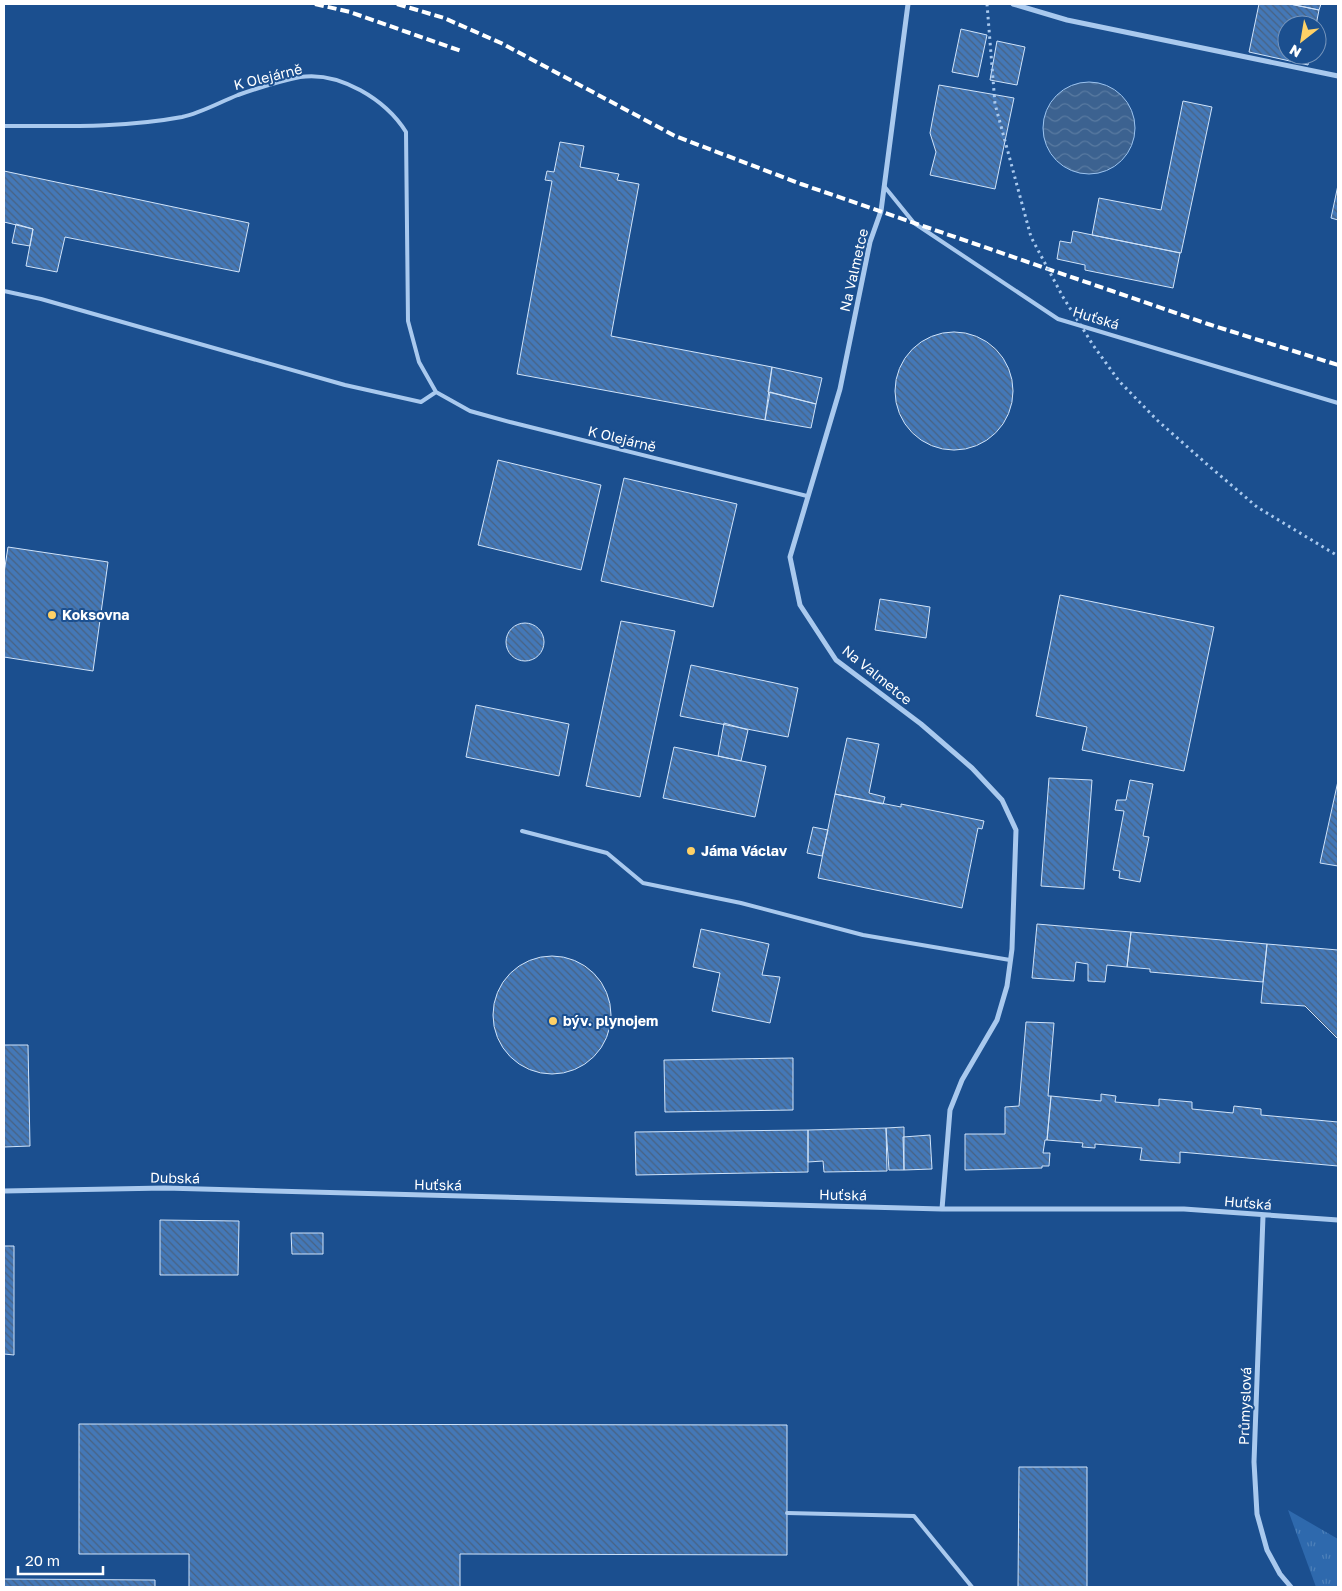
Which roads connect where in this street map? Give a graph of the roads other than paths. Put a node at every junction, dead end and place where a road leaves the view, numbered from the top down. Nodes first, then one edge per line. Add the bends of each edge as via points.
1 (908, 4) edge
2 (1012, 4) edge
3 (1338, 76) edge
4 (4, 126) edge
5 (884, 186) junction
6 (4, 291) edge
7 (436, 392) junction
8 (1338, 403) edge
9 (807, 496) junction
10 (522, 831) dead end
11 (1010, 960) junction
12 (4, 1191) edge
13 (346, 1194) joint
14 (942, 1209) junction
15 (1263, 1216) junction
16 (1338, 1220) edge
17 (787, 1513) dead end
18 (972, 1587) edge
19 (1291, 1587) edge

1 - 5 street, Na Valmetce
2 - 3 street via 1067,20
4 - 7 lane, K Olejárně via 123,126 184,116 239,95 302,77 353,86 380,102 395,114 406,132 408,322 418,362
5 - 8 lane, Huťská via 914,223 1058,319
5 - 9 street, Na Valmetce via 840,389
6 - 7 lane via 345,385 421,402
7 - 9 lane, K Olejárně via 470,411
9 - 11 street, Na Valmetce via 790,557 800,605 836,660 972,768 1002,800 1016,830
10 - 11 lane via 607,854 643,883 741,903 863,935
11 - 14 street, Na Valmetce via 1007,986 997,1020 962,1080 950,1110
12 - 13 street, Dubská via 165,1188
13 - 14 street, Huťská
14 - 15 street, Huťská via 1184,1209
15 - 16 street, Huťská
15 - 19 street, Průmyslová via 1254,1462 1257,1514 1267,1550
17 - 18 lane via 914,1516

